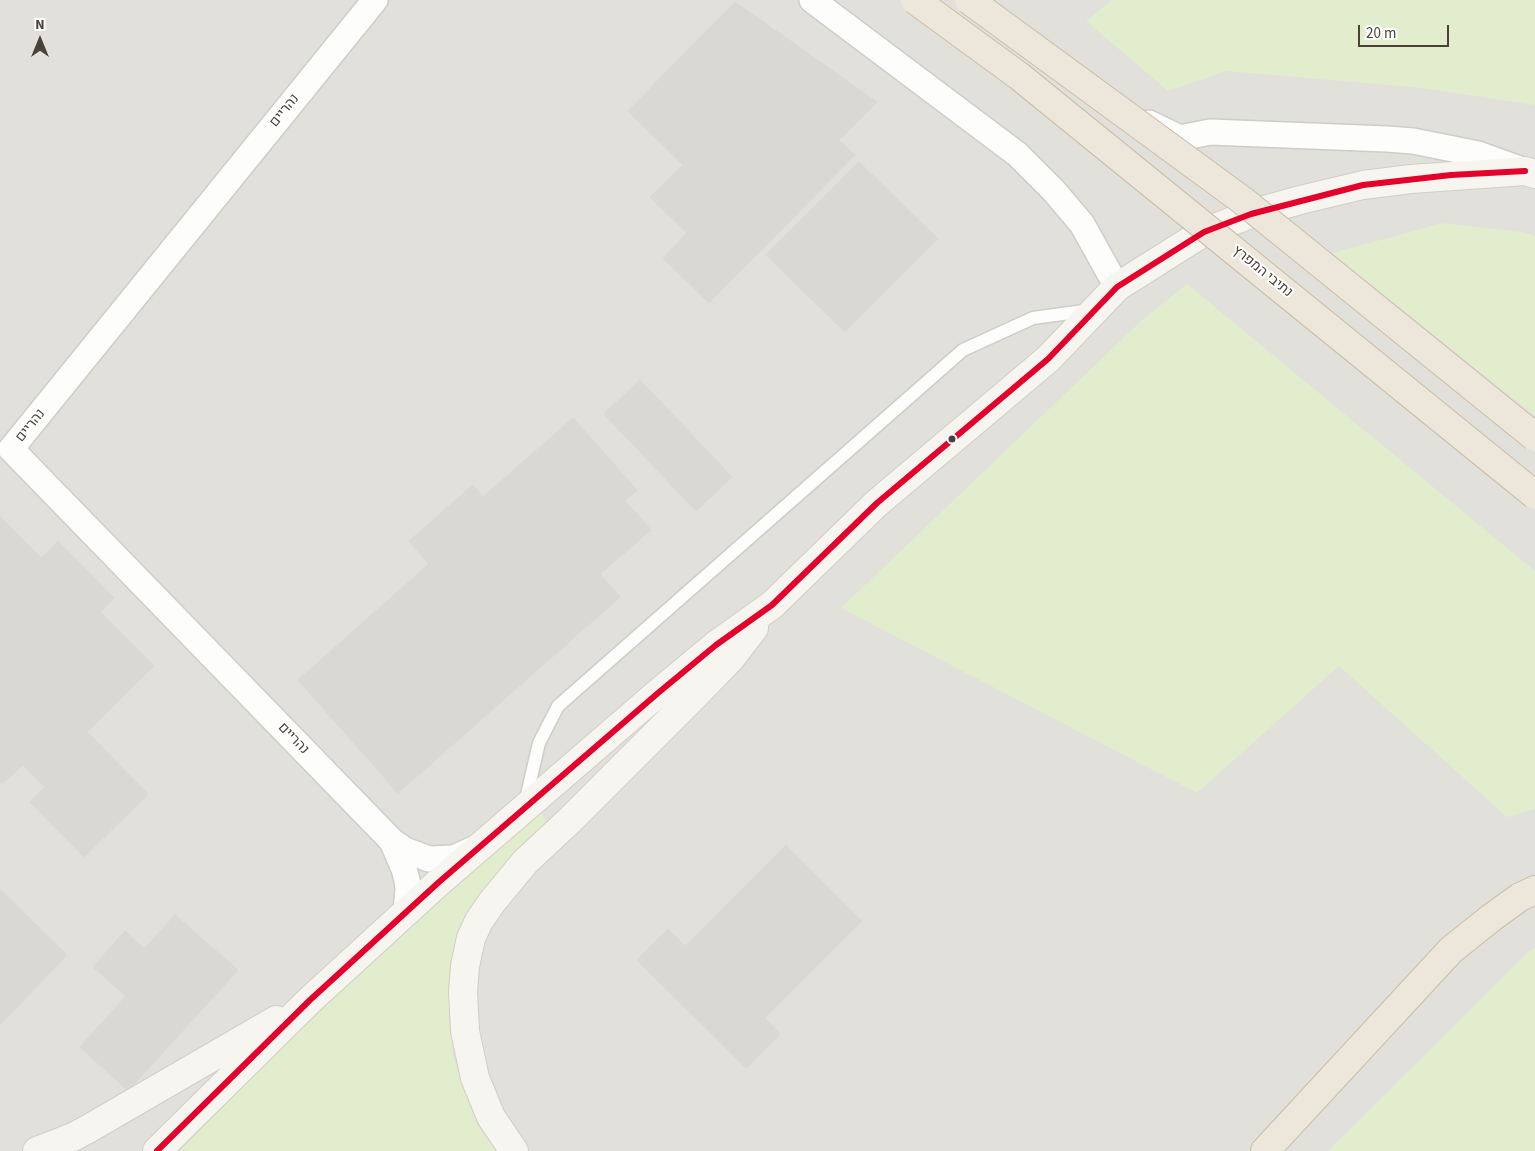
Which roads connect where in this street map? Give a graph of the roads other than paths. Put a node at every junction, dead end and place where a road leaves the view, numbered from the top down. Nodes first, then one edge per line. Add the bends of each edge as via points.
1 (375, 0) edge
2 (812, 0) edge
3 (915, 0) edge
4 (969, 0) edge
5 (978, 0) edge
6 (1530, 173) edge
7 (1117, 287) junction
8 (1093, 310) junction
9 (1535, 437) edge
10 (6, 455) edge
11 (1535, 495) edge
12 (772, 605) junction
13 (524, 808) junction
14 (392, 841) junction
15 (484, 844) junction
16 (1535, 890) edge
17 (406, 912) junction
18 (310, 1000) junction
19 (37, 1151) edge
20 (157, 1151) edge
21 (514, 1151) edge
22 (1265, 1151) edge

1 - 10 street, נהריים
2 - 7 street via 1017,154 1054,190 1082,224
3 - 11 highway, נתיבי המפרץ, bridge via 1019,76
4 - 9 highway, bridge via 1242,200
5 - 6 street via 1140,117 1180,138 1210,132 1387,139 1478,154
6 - 7 street via 1451,175 1363,185 1251,214 1204,232
7 - 8 street
8 - 12 street via 1048,359 878,503
8 - 13 lane via 1032,318 963,350 558,706 539,743
10 - 14 street, נהריים
12 - 13 street via 709,651
12 - 21 street via 707,683 525,862 479,921 471,938 465,966 465,1032 475,1078 491,1117
13 - 15 street
14 - 15 street via 429,859 454,858
14 - 17 street via 407,880
15 - 17 street
16 - 22 highway via 1520,897 1451,950
17 - 18 street
18 - 19 street via 102,1121
18 - 20 street

